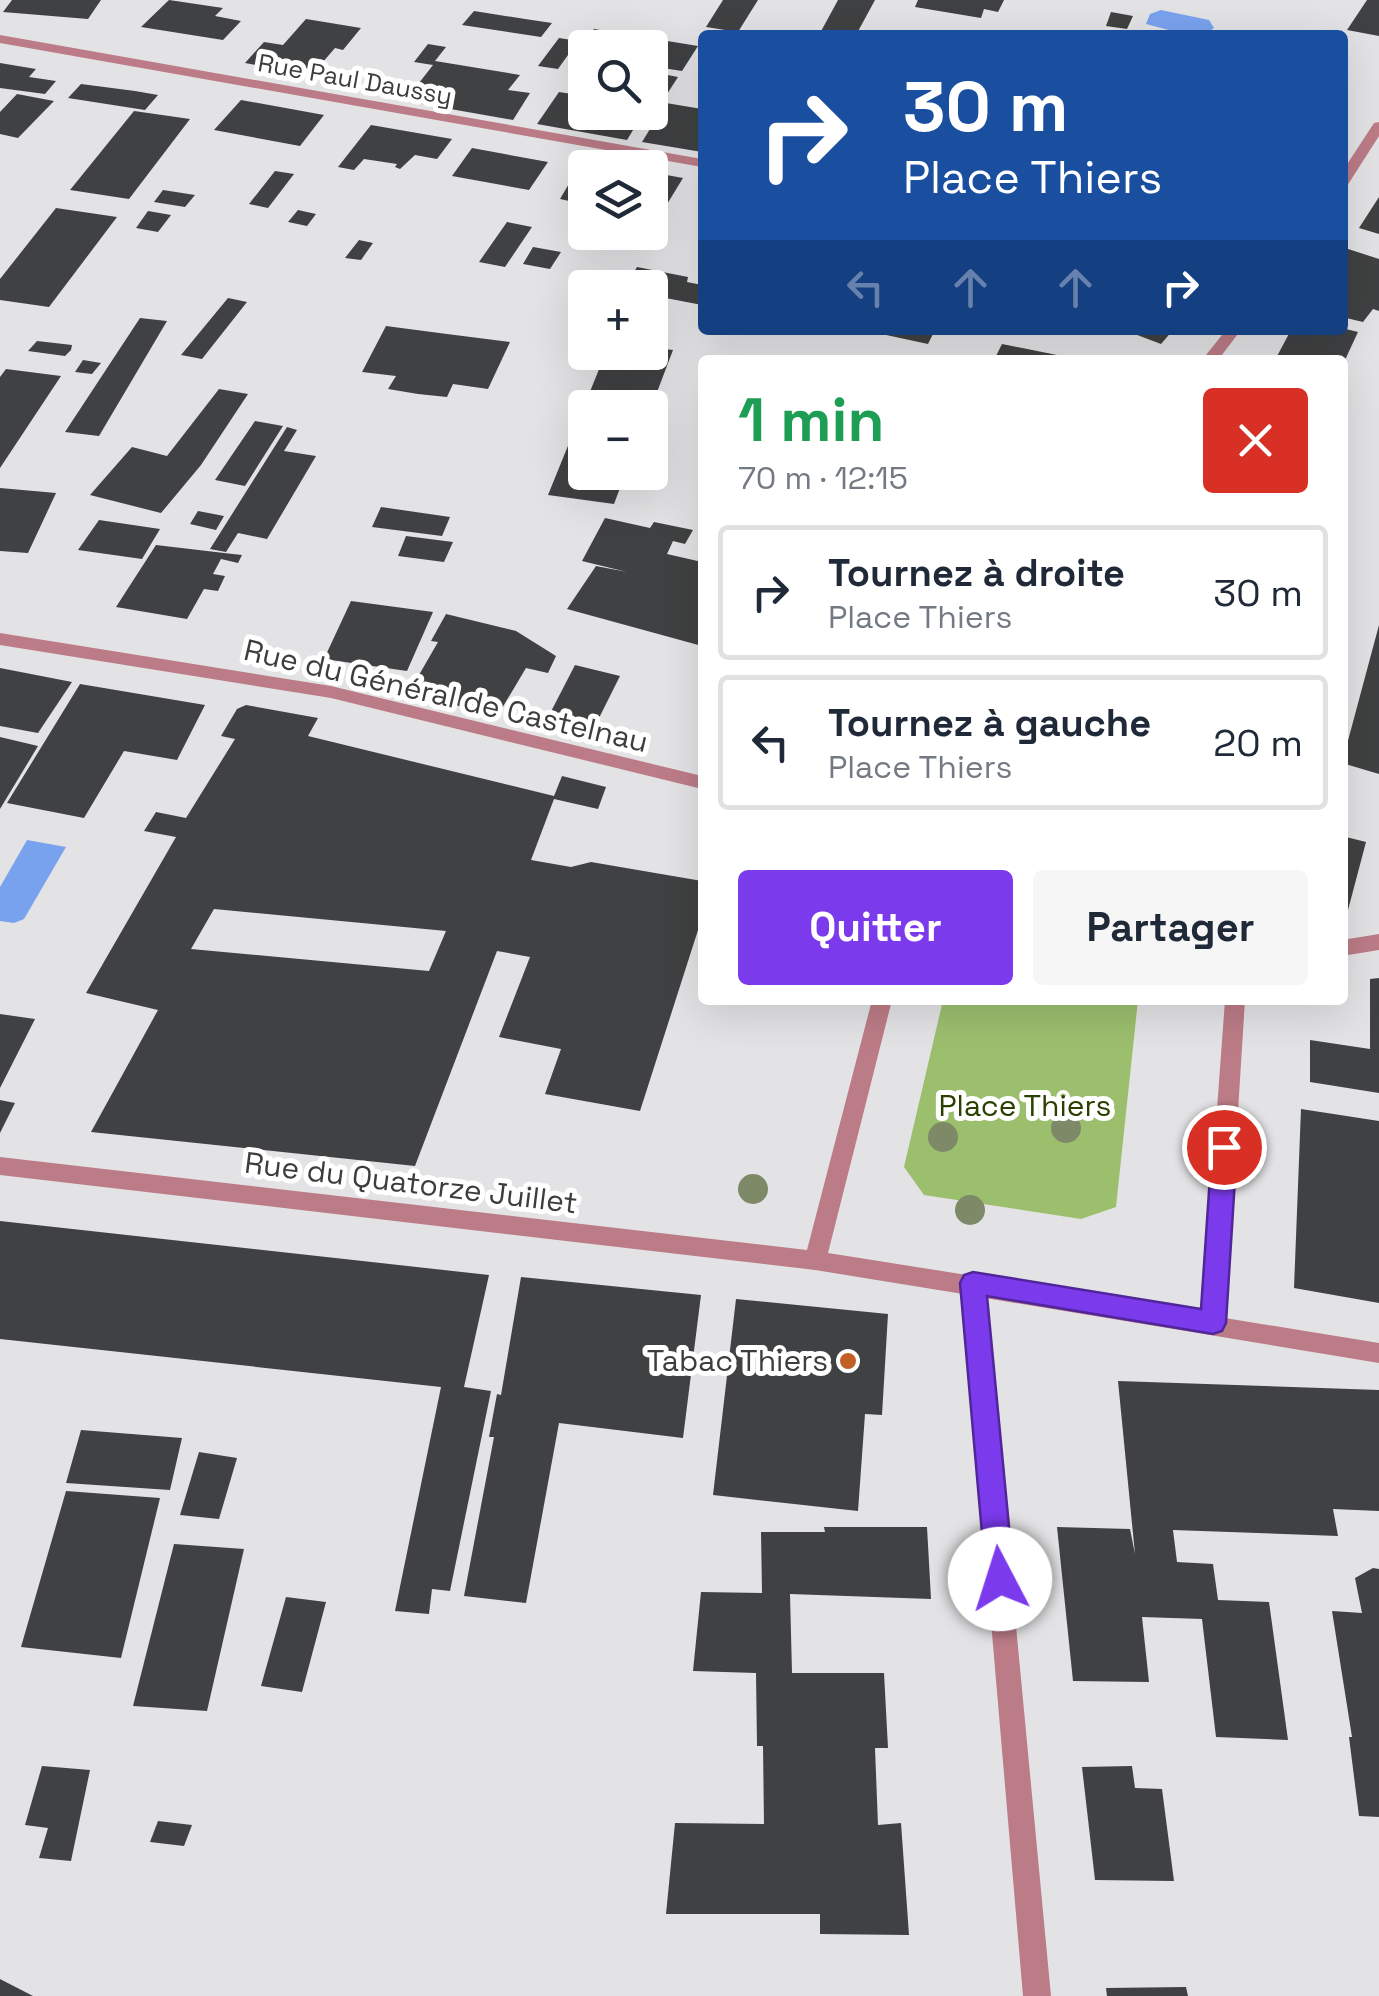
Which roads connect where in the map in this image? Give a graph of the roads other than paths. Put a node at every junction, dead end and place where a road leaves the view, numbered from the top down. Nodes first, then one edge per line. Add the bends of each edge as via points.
1 (0, 39) edge
2 (1379, 126) edge
3 (698, 162) edge
4 (1348, 173) edge
5 (1230, 335) edge
6 (1214, 355) edge
7 (0, 638) edge
8 (698, 781) edge
9 (1379, 942) edge
10 (1348, 947) edge
11 (881, 1005) edge
12 (1234, 1005) edge
13 (0, 1166) edge
14 (816, 1260) junction
15 (973, 1283) junction
16 (1213, 1323) junction
17 (1379, 1353) edge
18 (1037, 1996) edge

1 - 3 street, Rue Paul Daussy
2 - 4 street
5 - 6 street
7 - 8 street, Rue du Général de Castelnau via 331,692
9 - 10 street
11 - 14 street
12 - 16 street
13 - 14 street, Rue du Quatorze Juillet
14 - 15 street
15 - 16 street
15 - 18 street
16 - 17 street

